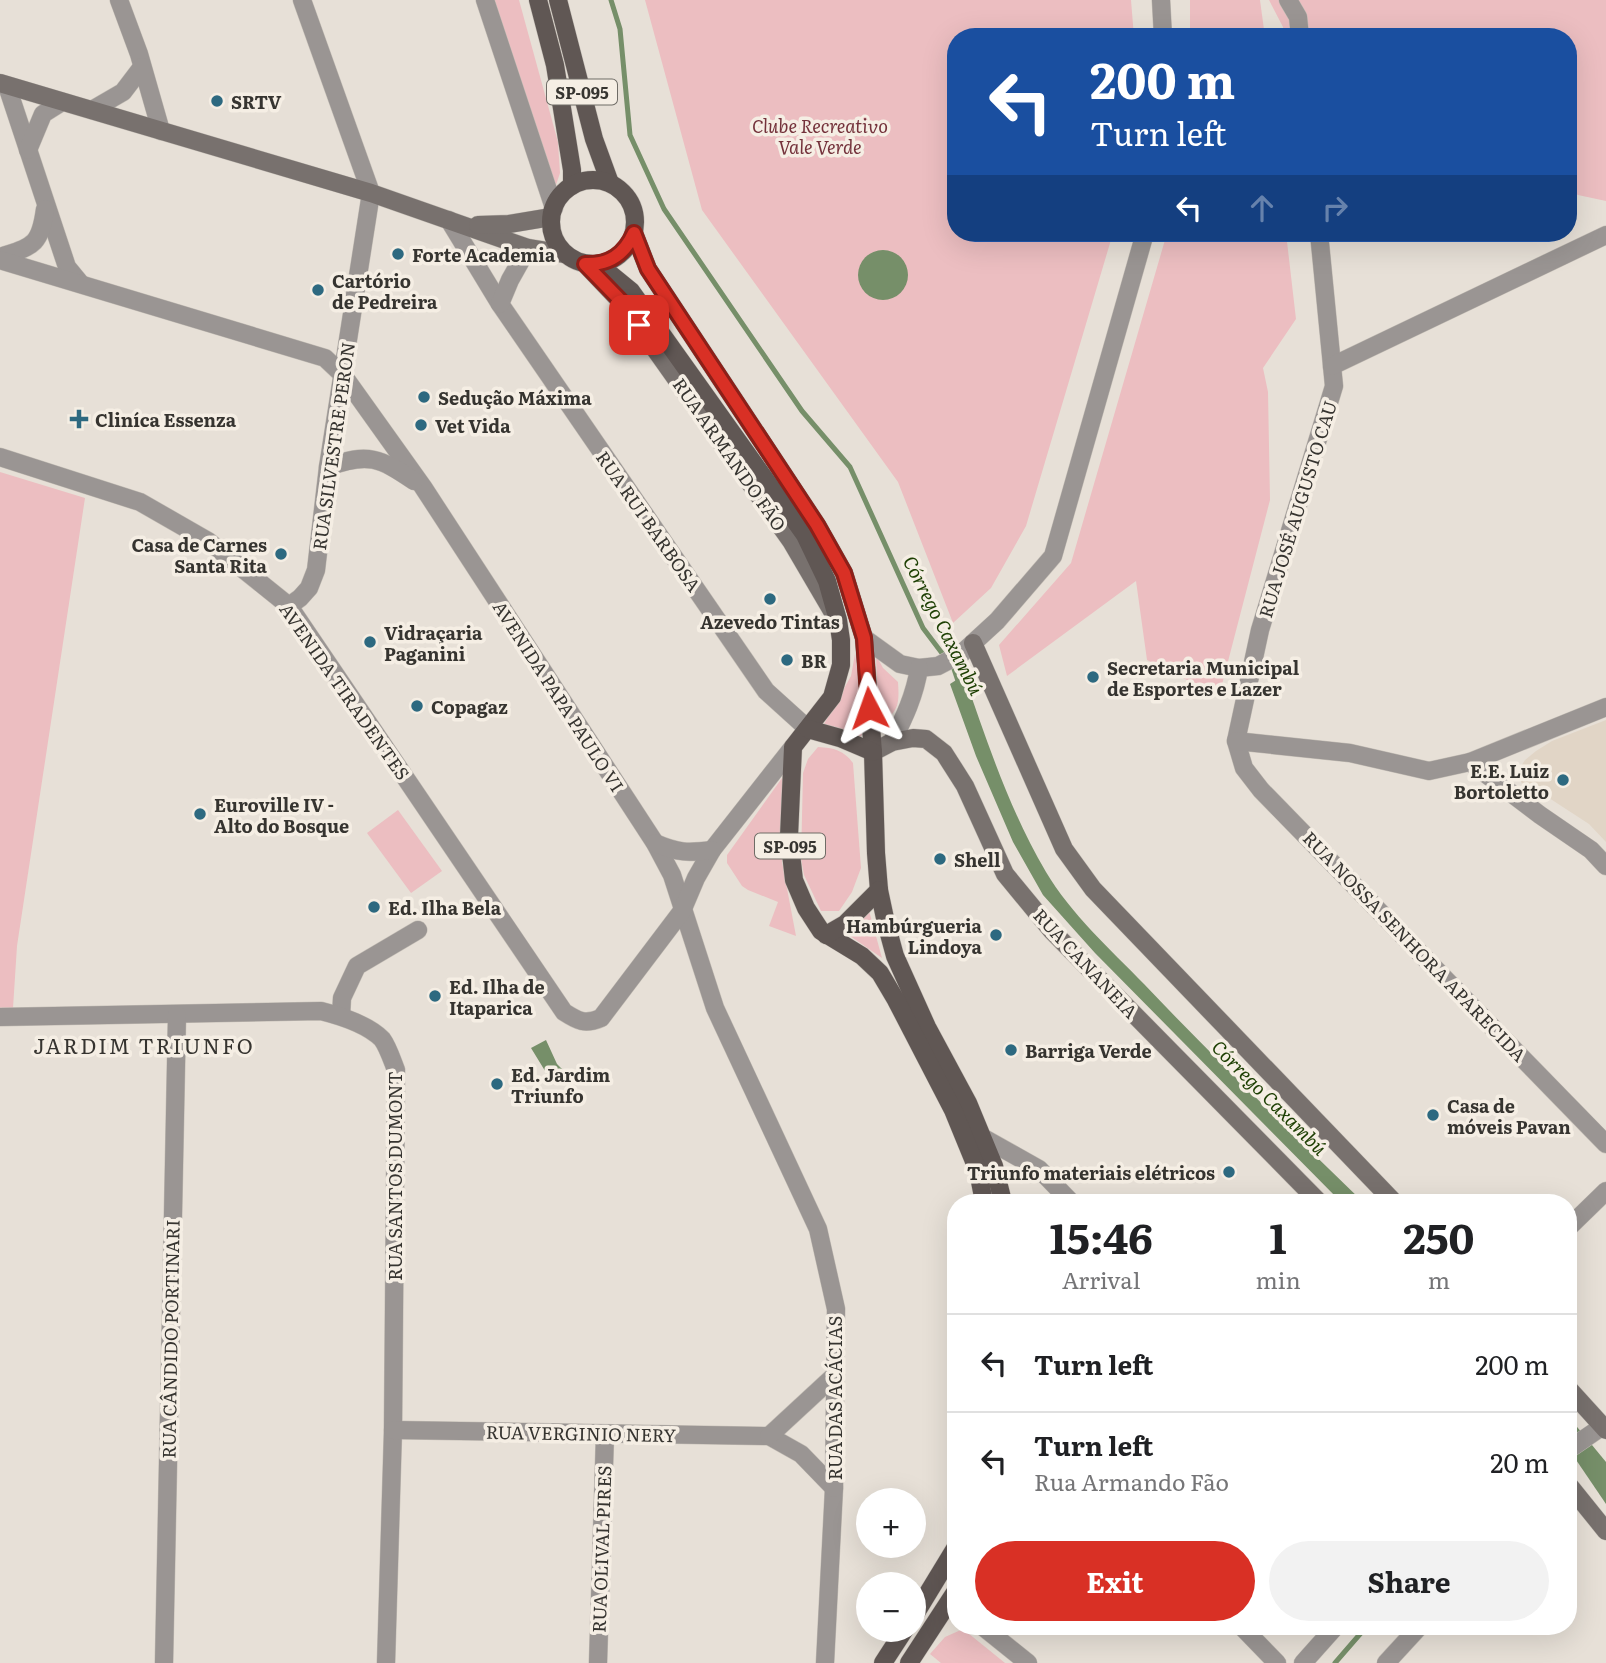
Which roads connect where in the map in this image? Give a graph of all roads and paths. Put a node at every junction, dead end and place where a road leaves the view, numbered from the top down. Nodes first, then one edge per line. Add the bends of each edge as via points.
1 (119, 0) edge
2 (302, 0) edge
3 (485, 0) edge
4 (538, 0) edge
5 (558, 0) edge
6 (1161, 0) edge
7 (1288, 0) edge
8 (1163, 28) edge
9 (1299, 28) edge
10 (142, 67) junction
11 (4, 84) edge
12 (62, 103) junction
13 (92, 110) junction
14 (160, 131) junction
15 (28, 150) junction
16 (610, 183) junction
17 (572, 186) junction
18 (371, 193) junction
19 (45, 205) junction
20 (553, 213) junction
21 (449, 220) junction
22 (468, 226) junction
23 (634, 233) junction
24 (1606, 235) edge
25 (1142, 242) edge
26 (1320, 242) edge
27 (527, 248) junction
28 (565, 254) junction
29 (0, 259) edge
30 (591, 264) junction
31 (81, 284) junction
32 (500, 304) junction
33 (1332, 366) junction
34 (343, 375) junction
35 (0, 457) edge
36 (328, 467) junction
37 (423, 487) junction
38 (289, 606) junction
39 (864, 638) junction
40 (967, 648) junction
41 (919, 668) junction
42 (1606, 708) edge
43 (808, 730) junction
44 (1236, 741) junction
45 (892, 742) junction
46 (793, 747) junction
47 (873, 752) junction
48 (1471, 762) junction
49 (655, 843) junction
50 (712, 850) junction
51 (1606, 866) edge
52 (879, 890) junction
53 (682, 911) junction
54 (418, 930) dead end
55 (826, 935) junction
56 (177, 1015) junction
57 (341, 1016) junction
58 (0, 1017) edge
59 (982, 1137) junction
60 (1606, 1144) edge
61 (1606, 1191) edge
62 (982, 1194) edge
63 (1001, 1194) edge
64 (1063, 1194) edge
65 (1311, 1194) edge
66 (1386, 1194) edge
67 (1577, 1219) edge
68 (835, 1375) junction
69 (1577, 1398) edge
70 (1604, 1428) edge
71 (393, 1430) junction
72 (605, 1434) junction
73 (769, 1436) junction
74 (1577, 1444) edge
75 (834, 1488) junction
76 (1577, 1495) edge
77 (1606, 1531) edge
78 (947, 1562) edge
79 (926, 1596) edge
80 (947, 1609) edge
81 (993, 1635) edge
82 (1250, 1635) edge
83 (1328, 1635) edge
84 (1412, 1635) edge
85 (897, 1642) edge
86 (164, 1663) edge
87 (386, 1663) edge
88 (598, 1663) edge
89 (825, 1663) edge
90 (883, 1663) edge
91 (909, 1663) edge
92 (1028, 1663) edge
93 (1277, 1663) edge
94 (1303, 1663) edge
95 (1386, 1663) edge

1 - 10 street
2 - 18 street
3 - 20 street
4 - 17 main road, SP-095 via 555,65
5 - 16 main road, SP-095
6 - 8 street
7 - 9 street
10 - 13 street via 123,92
10 - 14 street
11 - 12 street
11 - 15 street
12 - 13 street
12 - 15 street via 43,114
13 - 14 street
14 - 18 street
15 - 19 street
16 - 17 main road via 594,180
16 - 23 main road, SP-095 via 632,207
17 - 20 main road via 562,194
18 - 21 street
18 - 34 street, RUA SILVESTRE PERON
19 - 29 street via 42,230 31,247
19 - 31 street via 67,267
20 - 22 street via 509,224
20 - 28 main road via 552,231
21 - 22 street
21 - 32 street, RUA RUI BARBOSA
22 - 27 street
23 - 30 main road via 621,254
23 - 39 main road, SP-095 via 648,269 817,525 844,573
24 - 33 street
25 - 40 street via 1053,556
26 - 33 street, RUA JOSÉ AUGUSTO CAU
27 - 28 street
27 - 32 street
28 - 30 main road
29 - 31 street, AVENIDA PAPA PAULO VI
30 - 43 main road via 631,291 805,535 827,581 838,620 841,665 832,697
31 - 34 street, AVENIDA PAPA PAULO VI via 326,358
32 - 43 street, RUA RUI BARBOSA via 766,691
33 - 44 street, RUA JOSÉ AUGUSTO CAU via 1334,386 1260,629
34 - 36 street, RUA SILVESTRE PERON
34 - 37 street, AVENIDA PAPA PAULO VI
35 - 38 street, AVENIDA TIRADENTES via 139,502 208,541
36 - 37 street, AVENIDA PAPA PAULO VI via 352,458 374,459
36 - 38 street, RUA SILVESTRE PERON via 316,570 309,588
37 - 49 street, AVENIDA PAPA PAULO VI
38 - 53 street, AVENIDA TIRADENTES via 564,1012 590,1023 601,1017
39 - 41 street via 900,664
39 - 47 main road, SP-095
40 - 41 street via 939,666
40 - 66 street via 1064,849 1093,889
41 - 45 street via 908,709
42 - 48 street
43 - 46 main road
43 - 47 main road
44 - 48 street via 1350,752 1429,771
44 - 60 street, RUA NOSSA SENHORA APARECIDA via 1244,768 1261,790
45 - 47 street, RUA CANANEIA
45 - 65 street, RUA CANANEIA via 926,739 944,753 965,786 1005,874 1052,931
46 - 50 street
46 - 55 main road, SP-095 via 789,836 794,880 806,908
47 - 52 main road, SP-095
48 - 51 street via 1591,850
49 - 50 street via 675,852
49 - 53 street, AVENIDA PAPA PAULO VI
50 - 53 street
52 - 55 main road via 845,924
52 - 59 main road, SP-095 via 895,956
53 - 68 street, RUA DAS ACÁCIAS via 715,1008 818,1229 836,1309
54 - 57 street via 357,966 342,998
55 - 62 main road, SP-095 via 862,956 880,973 953,1110
56 - 57 street, RUA SANTOS DUMONT via 321,1011
56 - 58 street, RUA SANTOS DUMONT
56 - 86 street, RUA CÂNDIDO PORTINARI
57 - 71 street, RUA SANTOS DUMONT via 383,1040 396,1069
59 - 63 main road, SP-095
59 - 64 street via 1039,1169
61 - 67 street
68 - 73 street
68 - 75 street, RUA DAS ACÁCIAS
69 - 70 street
70 - 74 street
71 - 72 street, RUA VERGINIO NERY
71 - 87 street, RUA SANTOS DUMONT
72 - 73 street, RUA VERGINIO NERY
72 - 88 street, RUA OLIVAL PIRES
73 - 75 street, RUA VERGINIO NERY via 801,1454
75 - 89 street, RUA DAS ACÁCIAS
76 - 77 street
78 - 79 main road
80 - 91 main road
81 - 92 street
82 - 93 street
83 - 94 street
84 - 95 street
85 - 90 main road

